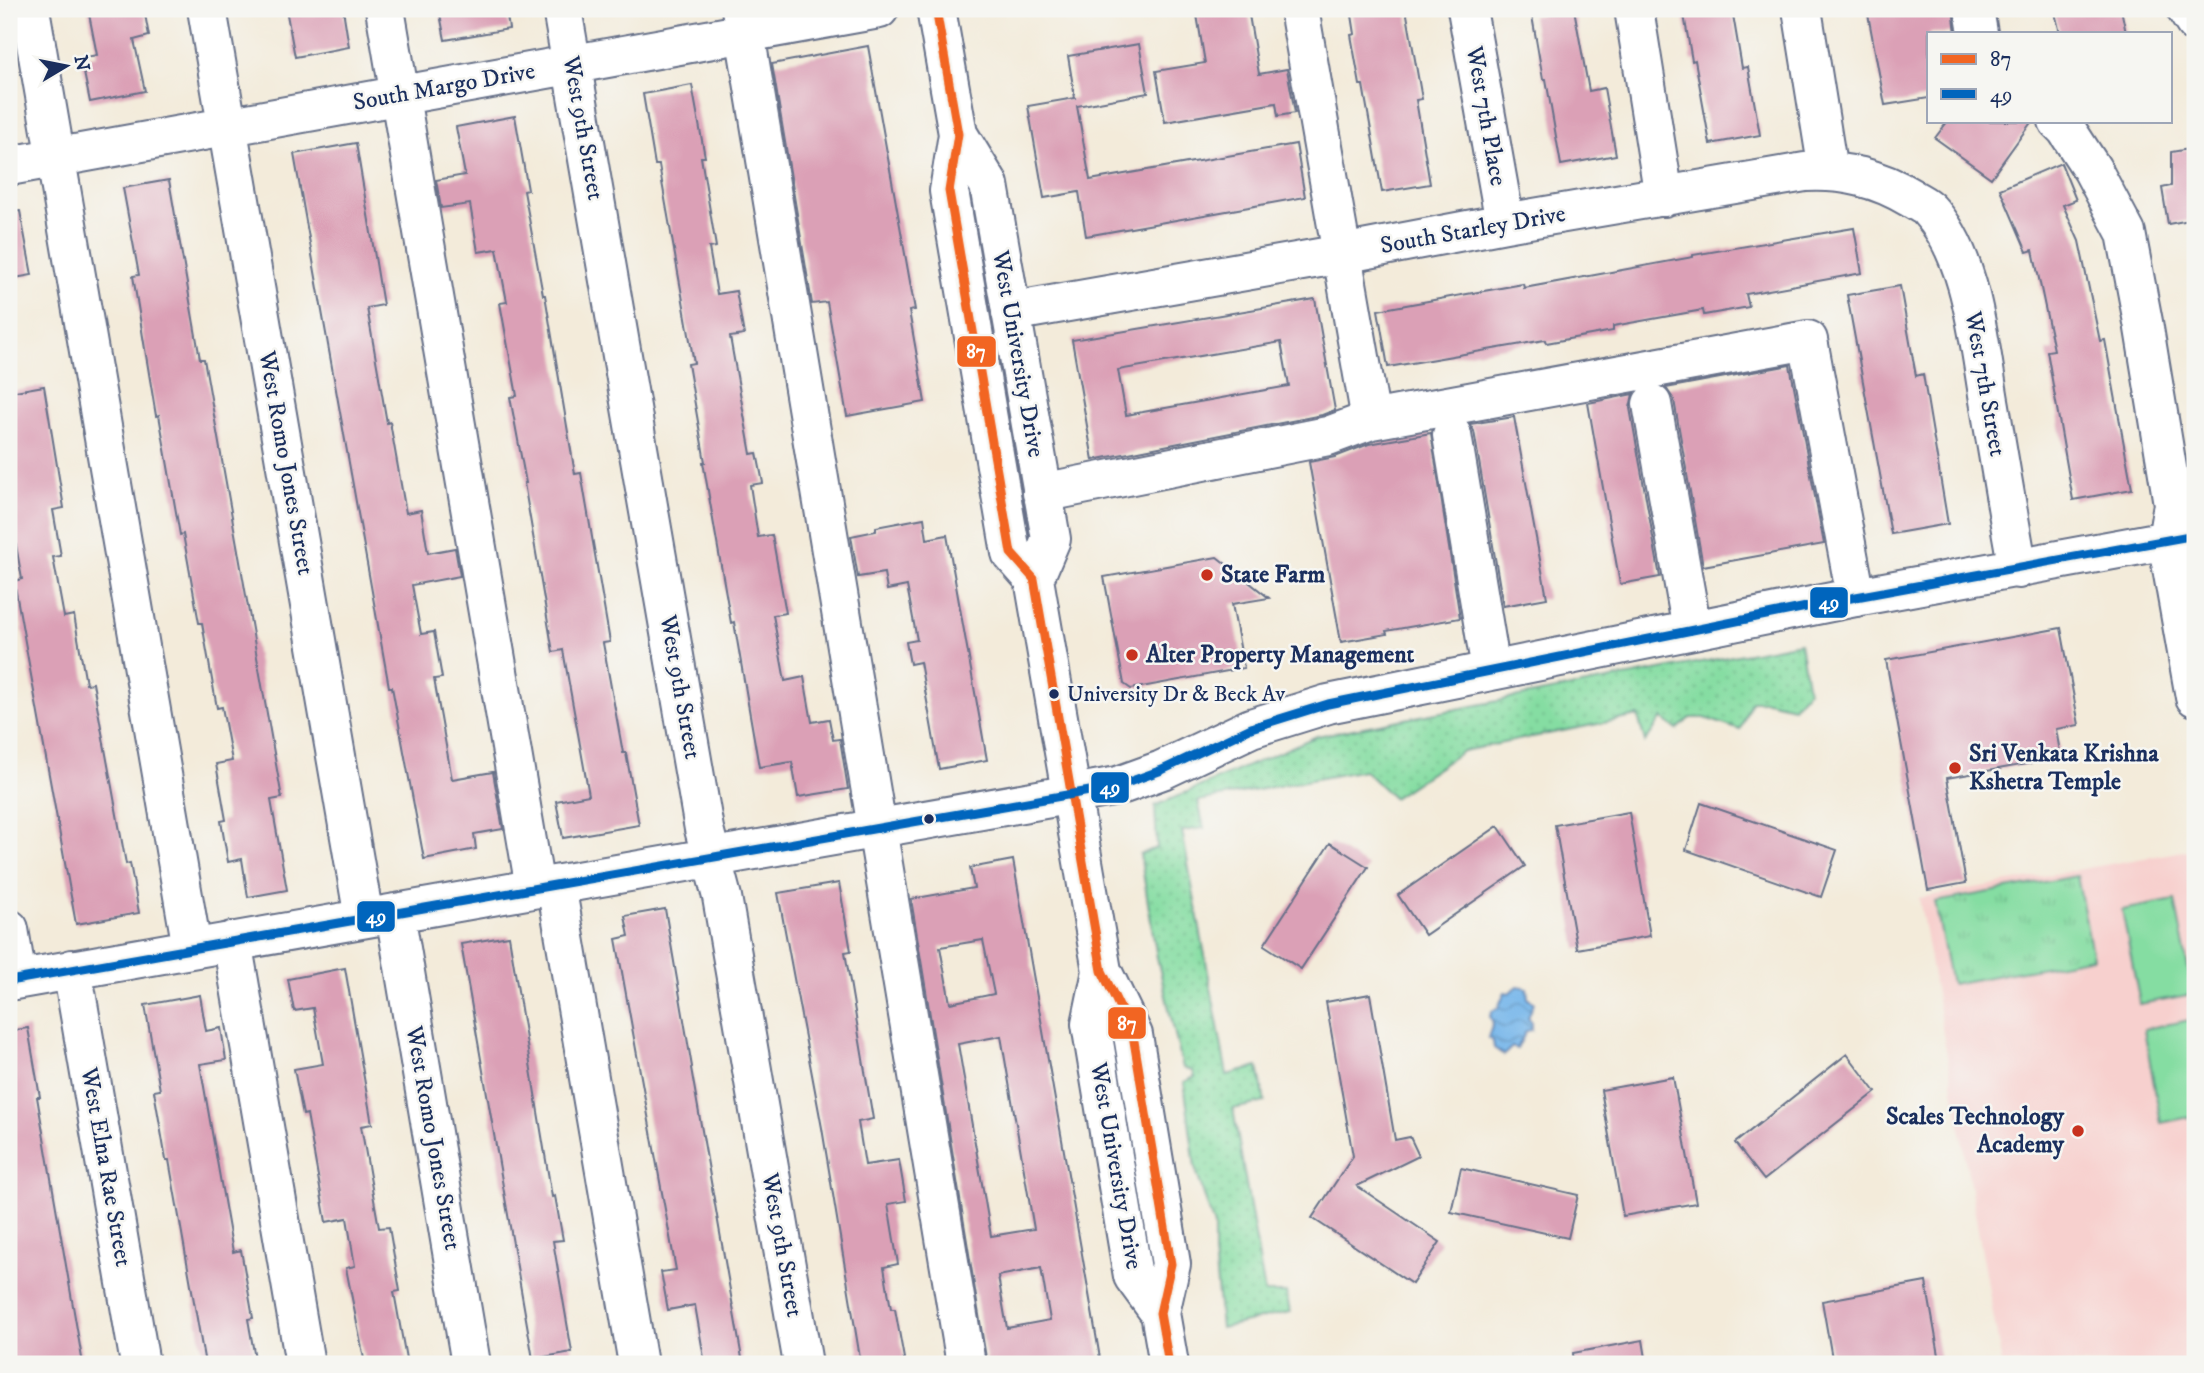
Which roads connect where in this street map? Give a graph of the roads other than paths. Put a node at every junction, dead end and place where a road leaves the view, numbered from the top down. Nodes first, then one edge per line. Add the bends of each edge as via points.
1 (30, 9) edge
2 (207, 9) edge
3 (385, 9) edge
4 (562, 9) edge
5 (879, 9) edge
6 (936, 9) edge
7 (1299, 9) edge
8 (1467, 9) edge
9 (1634, 9) edge
10 (1802, 9) edge
11 (1974, 9) edge
12 (2186, 9) edge
13 (743, 20) edge
14 (2195, 23) edge
15 (1978, 32) edge
16 (571, 64) junction
17 (400, 95) junction
18 (2059, 122) edge
19 (228, 126) junction
20 (958, 134) junction
21 (56, 158) junction
22 (9, 166) edge
23 (1828, 171) junction
24 (1664, 197) junction
25 (1928, 209) joint
26 (1505, 223) junction
27 (1342, 254) junction
28 (1010, 312) junction
29 (1651, 404) dead end
30 (1371, 421) junction
31 (1452, 435) dead end
32 (1042, 493) junction
33 (2181, 538) edge
34 (2018, 569) junction
35 (1034, 579) junction
36 (1856, 597) junction
37 (1692, 630) junction
38 (1491, 670) junction
39 (2195, 697) edge
40 (1071, 794) junction
41 (877, 827) junction
42 (712, 857) junction
43 (546, 887) junction
44 (379, 915) junction
45 (9, 929) edge
46 (232, 941) junction
47 (192, 948) junction
48 (72, 969) junction
49 (13, 980) edge
50 (140, 1364) edge
51 (304, 1364) edge
52 (471, 1364) edge
53 (638, 1364) edge
54 (803, 1364) edge
55 (966, 1364) edge
56 (1169, 1364) edge

1 - 21 street
2 - 19 street, West Romo Jones Street
3 - 17 street
4 - 16 street, West 9th Street
5 - 13 street, South Margo Drive
6 - 20 street, West University Drive
7 - 27 street
8 - 26 street, West 7th Place
9 - 24 street
10 - 23 street
11 - 15 street
12 - 14 street
13 - 16 street, South Margo Drive
13 - 41 street
16 - 17 street, South Margo Drive
16 - 42 street, West 9th Street
17 - 19 street, South Margo Drive
17 - 43 street
18 - 33 street via 2092,169 2126,233
19 - 21 street, South Margo Drive
19 - 44 street, West Romo Jones Street
20 - 28 street, West University Drive via 989,185
20 - 35 street, West University Drive via 949,191 1011,553
21 - 22 street, South Margo Drive
21 - 47 street
23 - 24 street, South Starley Drive
23 - 25 street, South Starley Drive via 1884,183
24 - 26 street, South Starley Drive
25 - 34 street, West 7th Street via 1962,266
26 - 27 street, South Starley Drive
27 - 28 street, South Starley Drive
27 - 30 street
28 - 32 street, West University Drive
29 - 37 street
30 - 32 street via 1328,436
30 - 36 street via 1808,340
31 - 38 street
32 - 35 street, West University Drive via 1051,539
33 - 34 street
33 - 39 street
34 - 36 street
35 - 40 street, West University Drive
36 - 37 street
37 - 38 street
38 - 40 street via 1328,704 1251,728 1118,786
40 - 41 street
40 - 56 street, West University Drive via 1102,971 1091,1024 1130,1263 1133,1276 1160,1314
41 - 42 street
41 - 55 street
42 - 43 street
42 - 54 street, West 9th Street
43 - 44 street
43 - 53 street
44 - 46 street
44 - 52 street, West Romo Jones Street
45 - 49 street
46 - 47 street
46 - 51 street
47 - 48 street
48 - 49 street
48 - 50 street, West Elna Rae Street

